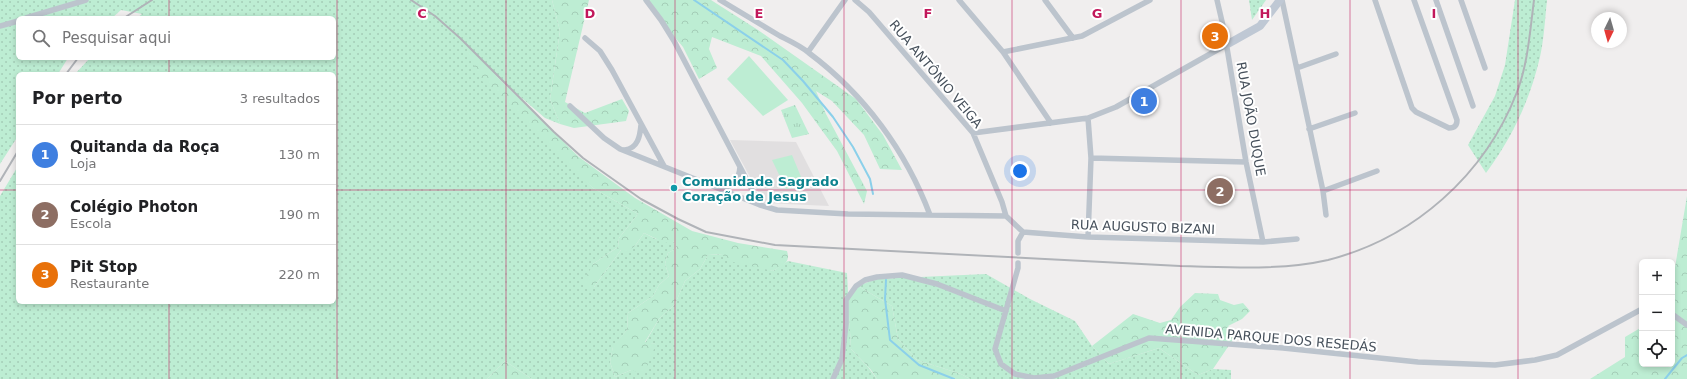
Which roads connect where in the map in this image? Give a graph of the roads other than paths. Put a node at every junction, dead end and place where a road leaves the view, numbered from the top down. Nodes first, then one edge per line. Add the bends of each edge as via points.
1 (86, 0) edge
2 (646, 0) edge
3 (720, 0) edge
4 (846, 0) edge
5 (855, 0) edge
6 (959, 0) edge
7 (1045, 0) edge
8 (1150, 0) edge
9 (1217, 0) edge
10 (1281, 0) edge
11 (1375, 0) edge
12 (1414, 0) edge
13 (1436, 0) edge
14 (1461, 0) edge
15 (33, 16) edge
16 (16, 21) edge
17 (0, 26) edge
18 (585, 38) dead end
19 (1073, 38) junction
20 (1226, 45) junction
21 (808, 52) junction
22 (1003, 52) junction
23 (1336, 54) dead end
24 (1297, 68) junction
25 (1484, 68) dead end
26 (570, 106) dead end
27 (1473, 106) dead end
28 (1355, 113) dead end
29 (1088, 118) junction
30 (1051, 123) junction
31 (641, 124) junction
32 (1309, 129) junction
33 (973, 133) junction
34 (624, 150) junction
35 (1091, 158) junction
36 (1246, 162) junction
37 (664, 166) junction
38 (740, 167) junction
39 (1377, 171) dead end
40 (716, 187) junction
41 (1323, 191) junction
42 (760, 205) junction
43 (930, 215) junction
44 (1326, 215) dead end
45 (1006, 216) junction
46 (1022, 232) junction
47 (1088, 238) junction
48 (1297, 239) dead end
49 (1263, 242) junction
50 (1018, 253) dead end
51 (1018, 263) dead end
52 (1006, 311) junction
53 (1639, 311) edge
54 (1675, 316) edge
55 (1687, 325) edge
56 (833, 379) edge

1 - 15 street
2 - 38 street via 674,41
3 - 21 street
4 - 21 street
5 - 33 street, RUA ANTÔNIO VEIGA via 869,12
6 - 22 street
7 - 19 street
8 - 19 street via 1082,36
9 - 20 street, RUA JOÃO DUQUE
10 - 20 street via 1260,26
10 - 24 street
11 - 12 street via 1412,108 1453,128 1457,120
13 - 27 street
14 - 25 street
16 - 17 street
18 - 31 street via 600,51
19 - 22 street
20 - 29 street via 1116,107
20 - 36 street, RUA JOÃO DUQUE
21 - 43 street via 860,99 885,131 910,170
22 - 30 street
23 - 24 street
24 - 32 street
26 - 34 street via 604,138
28 - 32 street
29 - 30 street
29 - 35 street
30 - 33 street
31 - 34 street via 638,142
31 - 37 street
32 - 41 street
33 - 45 street, RUA ANTÔNIO VEIGA
34 - 37 street
35 - 36 street
35 - 47 street
36 - 49 street, RUA JOÃO DUQUE
37 - 40 street
38 - 40 street via 738,180 725,188
38 - 42 street
39 - 41 street
40 - 42 street
41 - 44 street
42 - 43 street via 783,211
43 - 45 street
45 - 46 street, RUA ANTÔNIO VEIGA
46 - 47 street, RUA AUGUSTO BIZANI
46 - 50 street via 1018,241
47 - 49 street, RUA AUGUSTO BIZANI
48 - 49 street, RUA AUGUSTO BIZANI
51 - 52 street, AVENIDA PARQUE DOS RESEDÁS
52 - 53 street, AVENIDA PARQUE DOS RESEDÁS via 995,348 1001,364 1015,374 1034,378 1054,376 1149,338 1283,348 1437,364 1495,365 1557,355
52 - 56 street via 937,284 902,275 865,280 856,286 846,300 842,359
54 - 55 street

